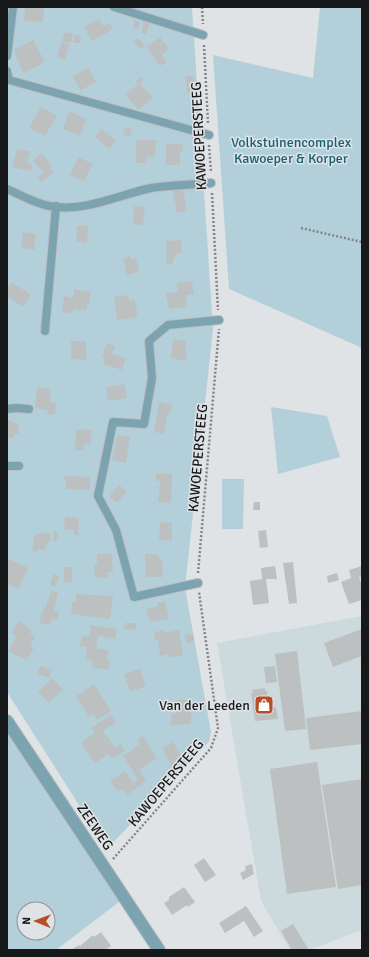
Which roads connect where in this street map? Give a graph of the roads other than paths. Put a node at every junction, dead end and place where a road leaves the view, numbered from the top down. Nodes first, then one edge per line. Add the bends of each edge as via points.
1 (13, 7) edge
2 (114, 7) edge
3 (203, 34) road end
4 (7, 56) edge
5 (7, 71) edge
6 (209, 135) road end
7 (211, 183) road end
8 (7, 189) edge
9 (56, 206) junction
10 (219, 320) road end
11 (45, 331) dead end
12 (7, 409) edge
13 (29, 409) dead end
14 (7, 466) edge
15 (19, 466) dead end
16 (198, 583) road end
17 (7, 721) edge
18 (159, 950) edge

1 - 4 lane
2 - 3 lane
5 - 6 lane via 9,80
7 - 9 lane via 151,188 123,197 78,206
8 - 9 lane via 29,200
9 - 11 lane
10 - 16 lane via 168,325 149,341 152,378 144,424 113,422 98,496 116,530 134,597
12 - 13 lane
14 - 15 lane
17 - 18 street, ZEEWEG

